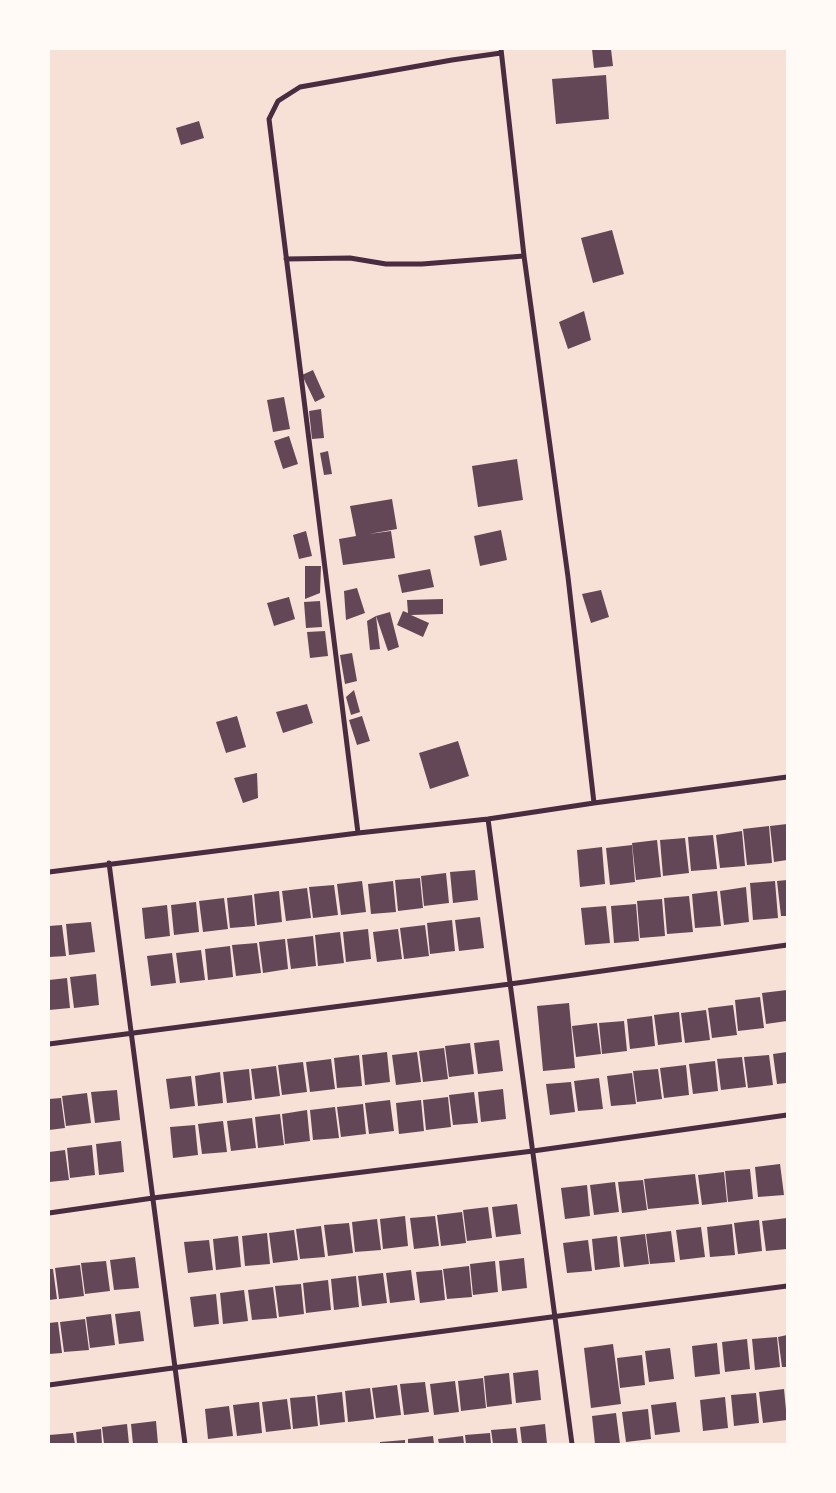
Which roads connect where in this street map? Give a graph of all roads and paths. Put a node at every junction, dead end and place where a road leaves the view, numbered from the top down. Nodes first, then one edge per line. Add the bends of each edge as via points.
1 (501, 51) edge
2 (524, 256) junction
3 (286, 259) junction
4 (787, 777) edge
5 (594, 803) junction
6 (488, 819) junction
7 (358, 833) junction
8 (108, 863) junction
9 (49, 872) edge
10 (787, 945) edge
11 (510, 984) junction
12 (131, 1032) junction
13 (49, 1044) edge
14 (787, 1115) edge
15 (533, 1151) junction
16 (153, 1198) junction
17 (49, 1213) edge
18 (787, 1286) edge
19 (555, 1317) junction
20 (175, 1367) junction
21 (49, 1385) edge
22 (186, 1444) edge
23 (572, 1444) edge

1 - 2 street
1 - 3 street via 300,87 278,101 269,119
2 - 3 street via 422,264 386,264 350,258
2 - 5 street via 568,577
3 - 7 street
4 - 5 street
5 - 6 street
6 - 7 street
6 - 11 street
7 - 8 street
8 - 9 street
8 - 12 street
10 - 11 street
11 - 12 street
11 - 15 street
12 - 13 street
12 - 16 street
14 - 15 street
15 - 16 street
15 - 19 street
16 - 17 street
16 - 20 street
18 - 19 street
19 - 20 street
19 - 23 street
20 - 21 street
20 - 22 street

